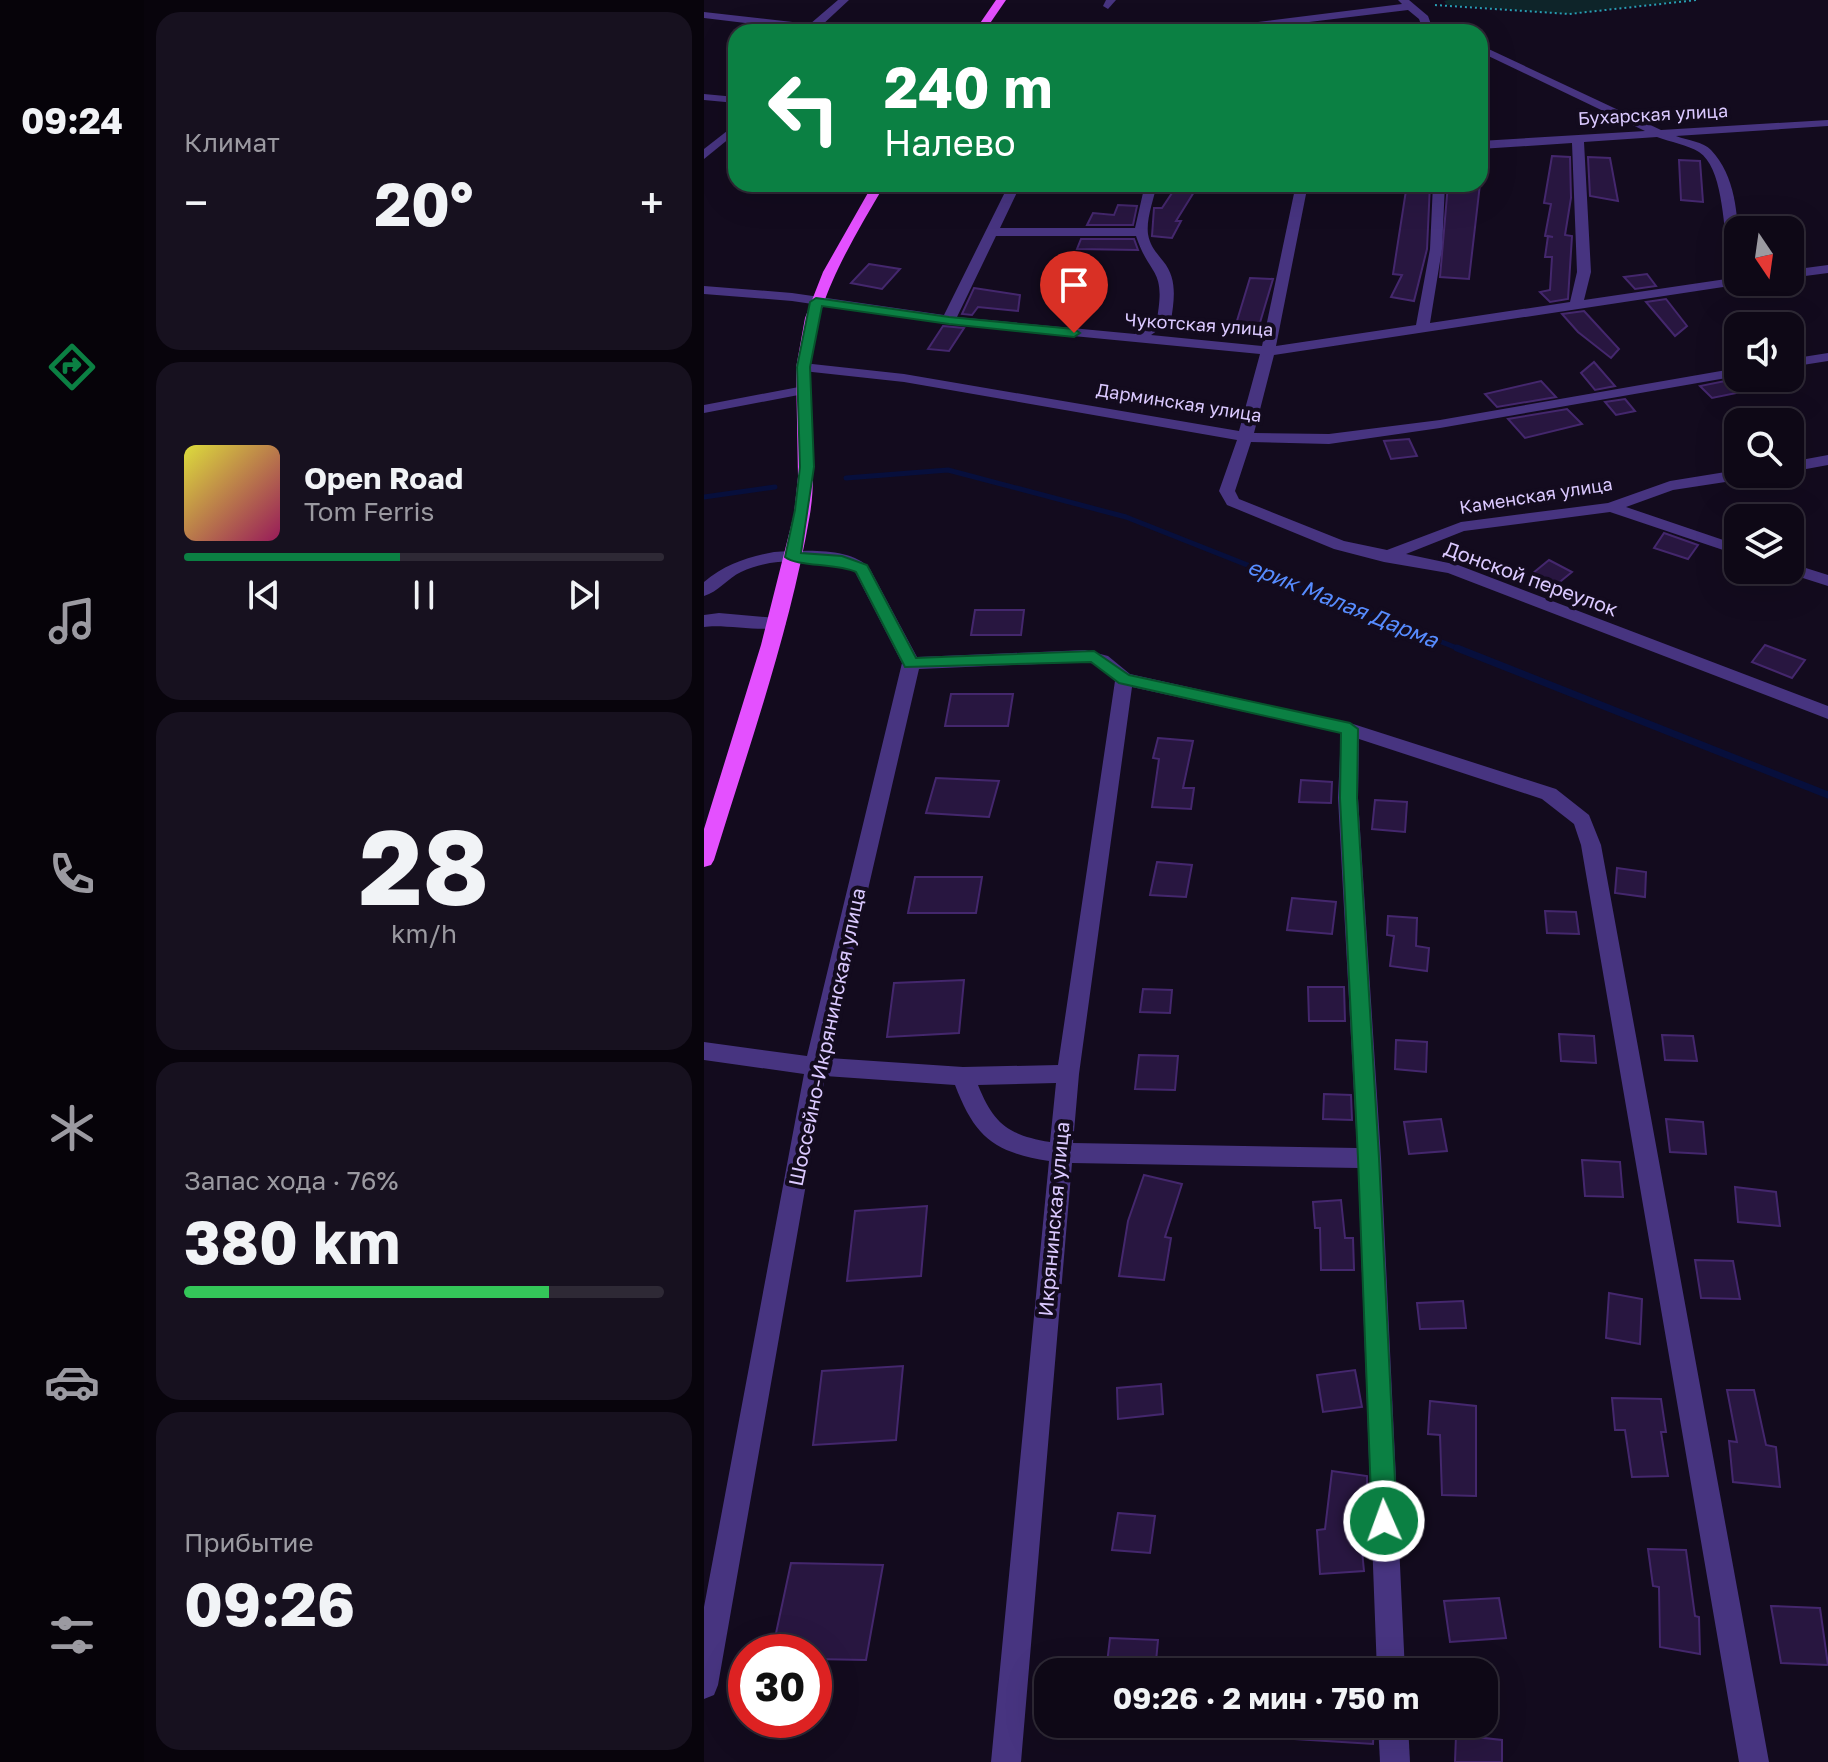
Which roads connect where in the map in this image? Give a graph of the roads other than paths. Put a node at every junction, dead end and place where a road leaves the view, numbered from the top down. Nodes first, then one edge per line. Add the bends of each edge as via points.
1 (844, 0) edge
2 (1001, 0) edge
3 (1366, 0) edge
4 (1408, 3) edge
5 (1332, 14) junction
6 (704, 15) edge
7 (1311, 17) junction
8 (768, 24) edge
9 (817, 24) edge
10 (984, 24) edge
11 (1260, 24) edge
12 (1317, 24) edge
13 (1427, 24) edge
14 (1488, 52) edge
15 (704, 97) edge
16 (728, 99) edge
17 (1828, 123) edge
18 (728, 134) edge
19 (1662, 135) junction
20 (1578, 138) junction
21 (1488, 144) edge
22 (709, 151) edge
23 (874, 192) edge
24 (1011, 192) edge
25 (1149, 192) edge
26 (1301, 192) edge
27 (1439, 192) edge
28 (1730, 216) edge
29 (992, 232) junction
30 (1141, 232) junction
31 (1828, 269) edge
32 (1804, 272) edge
33 (1724, 280) edge
34 (704, 290) edge
35 (816, 302) junction
36 (1576, 306) junction
37 (949, 320) junction
38 (1422, 328) junction
39 (1136, 339) junction
40 (1271, 351) junction
41 (1828, 357) edge
42 (1804, 361) edge
43 (803, 367) junction
44 (1724, 374) edge
45 (804, 390) junction
46 (704, 409) edge
47 (1248, 437) junction
48 (1828, 460) edge
49 (1804, 464) edge
50 (1724, 477) edge
51 (1611, 507) junction
52 (1724, 545) edge
53 (792, 557) junction
54 (1384, 557) junction
55 (1804, 573) edge
56 (1828, 581) edge
57 (704, 591) edge
58 (704, 621) edge
59 (777, 624) junction
60 (911, 663) junction
61 (1124, 679) junction
62 (1828, 713) edge
63 (1350, 729) junction
64 (704, 860) edge
65 (704, 1051) edge
66 (816, 1066) junction
67 (1068, 1074) junction
68 (963, 1076) junction
69 (1059, 1153) junction
70 (1369, 1158) junction
71 (1390, 1658) edge
72 (704, 1685) edge
73 (1394, 1738) edge
74 (1006, 1762) edge
75 (1395, 1762) edge
76 (1754, 1762) edge

1 - 9 street
2 - 10 main road
3 - 5 street
4 - 5 street
4 - 13 street
5 - 7 street
6 - 8 street
7 - 11 street
7 - 12 street
14 - 19 street
15 - 16 street
17 - 19 street, Бухарская улица
18 - 22 street
19 - 20 street, Бухарская улица
19 - 28 street via 1711,155
20 - 21 street, Бухарская улица
20 - 36 street via 1584,272
23 - 35 main road
24 - 29 street
25 - 30 street
26 - 40 street
27 - 38 street via 1436,249
29 - 30 street
29 - 37 street
30 - 39 street via 1148,253 1164,271 1168,294 1164,321
31 - 32 street
33 - 36 street, Чукотская улица
34 - 35 street, Чукотская улица
35 - 37 street, Чукотская улица
35 - 43 main road
36 - 38 street, Чукотская улица
37 - 39 street, Чукотская улица
38 - 40 street, Чукотская улица
39 - 40 street, Чукотская улица
40 - 47 street
41 - 42 street
43 - 45 main road
43 - 47 street, Дарминская улица via 904,378
44 - 47 street, Дарминская улица via 1343,438
45 - 46 street
45 - 53 main road via 807,467
47 - 54 street, Донской переулок via 1229,487 1228,496 1239,507
48 - 49 street
50 - 51 street, Каменская улица via 1670,486
51 - 52 street
51 - 54 street, Каменская улица via 1461,527
53 - 57 street via 755,559
53 - 59 main road
53 - 60 street via 842,560 862,569
54 - 62 street, Донской переулок via 1452,569
55 - 56 street
58 - 59 street
59 - 64 main road
60 - 61 street via 1085,656 1102,660
60 - 66 street, Шоссейно-Икрянинская улица
61 - 63 street
61 - 67 street, Икрянинская улица
63 - 70 street via 1348,798
63 - 76 street via 1549,794 1582,820 1588,833
65 - 66 street
66 - 68 street
66 - 72 street, Шоссейно-Икрянинская улица
67 - 68 street
67 - 69 street, Икрянинская улица
68 - 69 street via 983,1122 997,1136 1014,1146
69 - 70 street
69 - 74 street, Икрянинская улица
70 - 71 street
73 - 75 street

